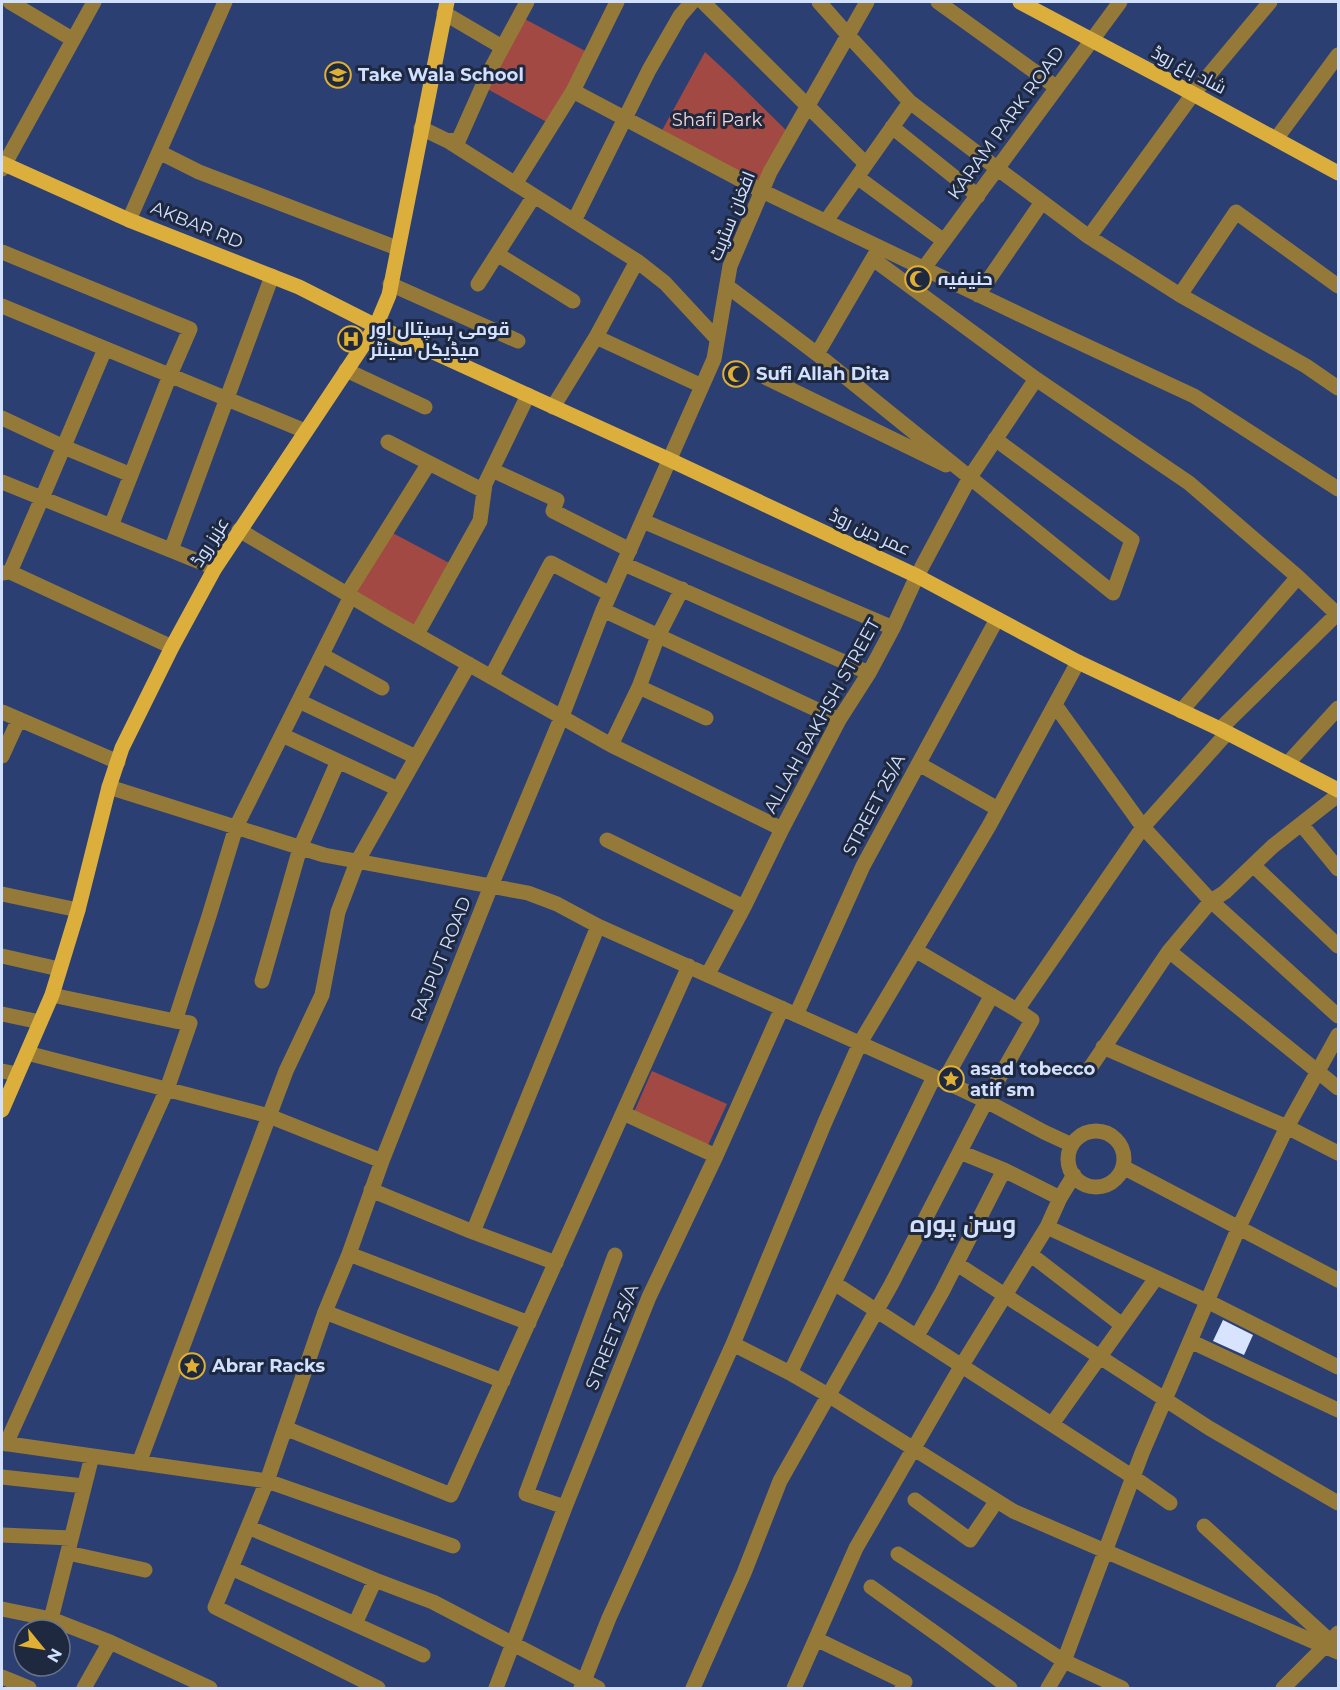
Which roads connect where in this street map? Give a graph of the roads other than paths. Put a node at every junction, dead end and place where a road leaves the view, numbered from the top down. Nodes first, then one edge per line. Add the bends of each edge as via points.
1 (10, 2) edge
2 (94, 2) edge
3 (225, 2) edge
4 (527, 2) edge
5 (617, 2) edge
6 (692, 2) edge
7 (703, 2) edge
8 (819, 2) edge
9 (867, 2) edge
10 (938, 2) edge
11 (1020, 2) edge
12 (1270, 2) edge
13 (1113, 4) edge
14 (446, 8) edge
15 (848, 35) junction
16 (72, 39) junction
17 (1090, 40) junction
18 (502, 47) junction
19 (1336, 65) edge
20 (1056, 87) junction
21 (573, 91) junction
22 (1193, 94) junction
23 (910, 102) junction
24 (808, 106) junction
25 (625, 118) junction
26 (892, 127) junction
27 (421, 128) junction
28 (1276, 139) junction
29 (448, 141) junction
30 (159, 152) junction
31 (866, 164) junction
32 (2, 165) edge
33 (998, 169) junction
34 (1338, 173) edge
35 (857, 177) junction
36 (516, 184) junction
37 (762, 191) junction
38 (534, 196) junction
39 (978, 196) junction
40 (1042, 202) junction
41 (129, 220) junction
42 (574, 221) junction
43 (826, 221) junction
44 (1089, 237) junction
45 (944, 241) junction
46 (398, 248) junction
47 (2, 252) edge
48 (876, 253) junction
49 (497, 254) junction
50 (637, 261) junction
51 (924, 268) junction
52 (272, 276) junction
53 (390, 284) junction
54 (478, 284) dead end
55 (727, 286) junction
56 (1338, 286) edge
57 (978, 295) junction
58 (1180, 295) junction
59 (573, 300) dead end
60 (2, 306) edge
61 (376, 326) junction
62 (596, 337) junction
63 (717, 339) junction
64 (518, 341) dead end
65 (105, 349) junction
66 (818, 354) junction
67 (346, 370) junction
68 (170, 375) junction
69 (765, 377) dead end
70 (1036, 379) junction
71 (702, 386) junction
72 (1338, 388) edge
73 (528, 395) junction
74 (226, 398) junction
75 (424, 407) dead end
76 (553, 407) junction
77 (2, 418) edge
78 (305, 431) junction
79 (995, 439) junction
80 (388, 442) dead end
81 (64, 447) junction
82 (668, 459) junction
83 (429, 463) junction
84 (492, 470) junction
85 (131, 475) junction
86 (970, 477) junction
87 (2, 482) edge
88 (1338, 489) edge
89 (484, 491) junction
90 (42, 498) junction
91 (644, 521) junction
92 (111, 526) junction
93 (239, 530) junction
94 (171, 550) junction
95 (627, 557) junction
96 (215, 568) junction
97 (5, 573) edge
98 (917, 576) junction
99 (1298, 577) junction
100 (682, 590) junction
101 (610, 594) junction
102 (349, 595) junction
103 (603, 610) junction
104 (1338, 613) edge
105 (997, 619) junction
106 (893, 628) junction
107 (417, 634) junction
108 (658, 636) junction
109 (172, 647) junction
110 (322, 655) junction
111 (1078, 662) junction
112 (469, 664) junction
113 (869, 673) junction
114 (491, 677) junction
115 (639, 687) junction
116 (382, 688) dead end
117 (299, 701) junction
118 (1055, 705) junction
119 (1338, 708) edge
120 (1181, 711) junction
121 (2, 712) edge
122 (562, 716) junction
123 (706, 718) dead end
124 (19, 719) junction
125 (839, 720) junction
126 (1224, 731) junction
127 (282, 735) junction
128 (611, 745) junction
129 (2, 756) edge
130 (416, 757) junction
131 (338, 761) junction
132 (118, 762) junction
133 (919, 764) junction
134 (1287, 764) junction
135 (109, 787) junction
136 (398, 789) junction
137 (1338, 792) edge
138 (998, 809) junction
139 (1301, 824) junction
140 (236, 827) junction
141 (1143, 827) junction
142 (782, 829) junction
143 (607, 840) dead end
144 (300, 848) junction
145 (357, 862) junction
146 (1253, 865) junction
147 (1338, 868) edge
148 (491, 886) junction
149 (2, 894) edge
150 (1211, 901) junction
151 (744, 907) junction
152 (78, 910) junction
153 (598, 926) junction
154 (1338, 946) edge
155 (915, 950) junction
156 (1169, 951) junction
157 (2, 956) edge
158 (689, 966) junction
159 (59, 969) junction
160 (708, 974) junction
161 (262, 981) dead end
162 (52, 995) junction
163 (992, 995) junction
164 (782, 1008) junction
165 (1017, 1010) junction
166 (2, 1014) edge
167 (796, 1015) junction
168 (1338, 1016) edge
169 (175, 1021) junction
170 (40, 1022) junction
171 (1338, 1035) edge
172 (860, 1043) junction
173 (1103, 1047) junction
174 (27, 1053) junction
175 (1090, 1068) dead end
176 (2, 1071) edge
177 (1318, 1072) junction
178 (17, 1074) junction
179 (939, 1079) junction
180 (1338, 1088) edge
181 (167, 1089) junction
182 (986, 1101) junction
183 (2, 1110) edge
184 (623, 1113) junction
185 (268, 1116) junction
186 (1287, 1127) junction
187 (1072, 1145) junction
188 (960, 1152) junction
189 (1338, 1153) edge
190 (716, 1156) junction
191 (382, 1161) junction
192 (1123, 1167) junction
193 (1004, 1170) junction
194 (1074, 1175) junction
195 (371, 1190) junction
196 (1060, 1198) junction
197 (1047, 1227) junction
198 (1239, 1227) junction
199 (473, 1232) junction
200 (349, 1254) junction
201 (1030, 1254) junction
202 (615, 1255) dead end
203 (556, 1263) junction
204 (957, 1264) junction
205 (1156, 1278) junction
206 (1338, 1280) edge
207 (834, 1283) junction
208 (1005, 1294) junction
209 (1207, 1301) junction
210 (876, 1310) junction
211 (325, 1312) junction
212 (529, 1323) junction
213 (1122, 1325) junction
214 (917, 1336) junction
215 (1190, 1341) junction
216 (733, 1344) junction
217 (1100, 1356) junction
218 (962, 1365) junction
219 (1338, 1367) edge
220 (790, 1373) junction
221 (503, 1381) junction
222 (828, 1395) junction
223 (1166, 1399) junction
224 (1338, 1410) edge
225 (1052, 1424) junction
226 (285, 1428) junction
227 (4, 1443) edge
228 (912, 1448) junction
229 (92, 1456) junction
230 (139, 1463) junction
231 (2, 1477) edge
232 (1133, 1477) junction
233 (267, 1481) junction
234 (84, 1486) junction
235 (915, 1500) dead end
236 (996, 1502) junction
237 (1170, 1503) dead end
238 (1338, 1503) edge
239 (565, 1506) junction
240 (1204, 1526) dead end
241 (248, 1527) junction
242 (2, 1535) edge
243 (69, 1545) junction
244 (453, 1546) dead end
245 (1105, 1552) junction
246 (898, 1554) dead end
247 (231, 1568) junction
248 (145, 1570) dead end
249 (375, 1580) junction
250 (871, 1587) dead end
251 (2, 1609) edge
252 (46, 1618) edge
253 (51, 1618) edge
254 (355, 1624) junction
255 (72, 1627) edge
256 (816, 1639) junction
257 (110, 1641) junction
258 (1333, 1643) edge
259 (513, 1644) junction
260 (423, 1655) dead end
261 (1064, 1661) junction
262 (2, 1677) edge
263 (348, 1681) edge
264 (588, 1686) edge
265 (29, 1689) edge
266 (84, 1689) edge
267 (210, 1689) edge
268 (378, 1689) edge
269 (496, 1689) edge
270 (693, 1689) edge
271 (794, 1689) edge
272 (902, 1689) edge
273 (1010, 1689) edge
274 (1048, 1689) edge
275 (1122, 1689) edge
276 (1283, 1689) edge

1 - 16 street
2 - 16 street
3 - 30 street
4 - 18 street
5 - 21 street
6 - 25 street via 680,16
7 - 24 street
8 - 15 street
9 - 15 street, افغان سٹریٹ
10 - 20 street
11 - 17 main road, شاد باغ روڈ
12 - 22 street
13 - 17 street, KARAM PARK ROAD
14 - 18 street
14 - 27 main road, عزیز روڈ
15 - 23 street
15 - 24 street, افغان سٹریٹ
16 - 32 street
17 - 20 street, KARAM PARK ROAD
17 - 22 main road, شاد باغ روڈ
18 - 29 street via 459,139
19 - 28 street
20 - 33 street, KARAM PARK ROAD
21 - 25 street
21 - 36 street
22 - 28 main road, شاد باغ روڈ
22 - 44 street
23 - 26 street
23 - 33 street
24 - 31 street
24 - 37 street, افغان سٹریٹ
25 - 37 street
25 - 42 street
26 - 31 street
26 - 39 street
27 - 29 street
27 - 46 main road, عزیز روڈ
28 - 34 main road, شاد باغ روڈ
29 - 36 street
30 - 41 street
30 - 46 street via 200,172
31 - 35 street
32 - 41 main road, AKBAR RD
33 - 39 street, KARAM PARK ROAD
33 - 40 street
35 - 43 street
35 - 45 street
36 - 38 street
37 - 43 street
37 - 55 street, افغان سٹریٹ via 730,266
38 - 42 street
38 - 49 street
39 - 45 street, KARAM PARK ROAD
40 - 44 street
40 - 57 street
41 - 52 main road, AKBAR RD
42 - 50 street
43 - 48 street
44 - 58 street
45 - 51 street, KARAM PARK ROAD
46 - 53 main road, عزیز روڈ
47 - 68 street via 190,330
48 - 51 street
48 - 66 street
48 - 70 street
49 - 54 street
49 - 59 street
50 - 62 street
50 - 63 street via 665,283
51 - 57 street
52 - 61 main road, AKBAR RD
52 - 74 street
53 - 61 main road, عزیز روڈ
53 - 64 street
55 - 63 street, افغان سٹریٹ
55 - 66 street
56 - 58 street via 1236,212
57 - 88 street via 1194,396
58 - 72 street
60 - 65 street
61 - 67 main road, عزیز روڈ
61 - 73 main road, عمر دین روڈ
62 - 71 street
62 - 76 street
63 - 71 street, افغان سٹریٹ via 714,359
65 - 68 street
65 - 81 street
66 - 86 street
67 - 75 street
67 - 78 main road, عزیز روڈ
68 - 74 street
68 - 85 street
69 - 86 street
70 - 79 street, ALLAH BAKHSH STREET
70 - 99 street via 1189,483
71 - 82 street, افغان سٹریٹ
73 - 76 main road, عمر دین روڈ
73 - 84 street
74 - 78 street
74 - 94 street
76 - 82 main road, عمر دین روڈ
77 - 81 street
78 - 93 main road, عزیز روڈ
79 - 86 street, ALLAH BAKHSH STREET
79 - 86 street via 1132,540 1113,593
80 - 83 street
81 - 85 street
81 - 90 street
82 - 91 street, RAJPUT ROAD
82 - 98 main road, عمر دین روڈ
83 - 89 street
83 - 102 street
84 - 89 street
84 - 95 street via 557,500 553,511
85 - 92 street
86 - 98 street, ALLAH BAKHSH STREET
87 - 90 street
89 - 107 street via 480,521
90 - 92 street
90 - 97 street
91 - 95 street, RAJPUT ROAD
91 - 106 street
92 - 94 street
93 - 96 main road, عزیز روڈ
93 - 102 street
94 - 96 street
95 - 100 street
95 - 101 street, RAJPUT ROAD
96 - 109 main road, عزیز روڈ
97 - 109 street
98 - 105 main road, عمر دین روڈ
98 - 106 street, ALLAH BAKHSH STREET
99 - 104 street
99 - 120 street
100 - 108 street
100 - 113 street
101 - 103 street, RAJPUT ROAD
101 - 114 street via 551,563
102 - 107 street
102 - 110 street
103 - 108 street
103 - 122 street, RAJPUT ROAD
104 - 126 street
105 - 111 main road, عمر دین روڈ
105 - 133 street, STREET 25/A
106 - 113 street, ALLAH BAKHSH STREET
107 - 112 street
108 - 115 street
108 - 125 street
109 - 132 main road, عزیز روڈ
110 - 116 street
110 - 117 street
111 - 118 street
111 - 120 main road, عمر دین روڈ
112 - 114 street
112 - 130 street
113 - 125 street, ALLAH BAKHSH STREET
114 - 122 street
115 - 123 street
115 - 128 street
117 - 127 street
117 - 130 street
118 - 138 street
118 - 141 street
119 - 134 street
120 - 126 main road, عمر دین روڈ
121 - 124 street
122 - 128 street
122 - 148 street, RAJPUT ROAD
124 - 129 street
124 - 132 street
125 - 142 street, ALLAH BAKHSH STREET
126 - 134 main road, عمر دین روڈ
126 - 141 street
127 - 131 street
127 - 140 street
128 - 142 street
130 - 136 street
131 - 136 street
131 - 144 street
132 - 135 main road, عزیز روڈ
133 - 138 street
133 - 167 street, STREET 25/A via 863,866
134 - 137 main road, عمر دین روڈ
135 - 140 street
135 - 152 main road, عزیز روڈ
136 - 145 street
137 - 139 street
138 - 155 street
139 - 146 street
139 - 147 street
140 - 144 street
140 - 169 street
141 - 150 street
141 - 165 street
142 - 151 street, ALLAH BAKHSH STREET
143 - 151 street
144 - 145 street
144 - 161 street
145 - 148 street
145 - 185 street via 338,912 322,995
146 - 150 street
146 - 154 street
148 - 153 street via 528,893
148 - 191 street, RAJPUT ROAD
149 - 152 street
150 - 156 street
150 - 168 street
151 - 160 street, ALLAH BAKHSH STREET
152 - 159 main road, عزیز روڈ
153 - 158 street
153 - 199 street
155 - 163 street
155 - 172 street
156 - 173 street
156 - 177 street
157 - 159 street
158 - 160 street
158 - 184 street
159 - 162 main road, عزیز روڈ
160 - 164 street
162 - 169 street
162 - 170 main road, عزیز روڈ
163 - 165 street
163 - 179 street
164 - 167 street
164 - 190 street, STREET 25/A
165 - 182 street via 1032,1020
166 - 170 street
167 - 172 street
169 - 181 street via 190,1023
170 - 174 main road, عزیز روڈ
171 - 177 street
172 - 179 street
172 - 216 street
173 - 175 street
173 - 186 street
174 - 178 main road, عزیز روڈ
174 - 181 street
176 - 178 street
177 - 180 street
177 - 186 street
178 - 183 main road, عزیز روڈ
179 - 182 street
179 - 207 street
181 - 185 street
181 - 227 street
182 - 187 street
182 - 188 street
184 - 190 street
184 - 203 street
185 - 191 street
185 - 230 street
186 - 189 street
186 - 198 street
187 - 192 street via 1089,1132 1110,1135 1121,1146
187 - 194 street via 1068,1160
188 - 193 street
188 - 210 street
190 - 239 street, STREET 25/A via 649,1297
191 - 195 street, RAJPUT ROAD
192 - 194 street via 1116,1179 1104,1186 1084,1184
192 - 198 street
193 - 196 street
193 - 204 street
194 - 196 street
195 - 199 street
195 - 200 street, RAJPUT ROAD
196 - 197 street
197 - 201 street
197 - 205 street
198 - 206 street
198 - 209 street
199 - 203 street
200 - 211 street, RAJPUT ROAD
200 - 212 street
201 - 208 street
201 - 213 street
202 - 239 street via 526,1494
203 - 212 street
204 - 208 street
204 - 214 street
205 - 209 street
205 - 213 street
207 - 210 street
207 - 220 street
208 - 217 street
208 - 218 street
209 - 215 street
209 - 219 street
210 - 214 street
210 - 222 street
211 - 221 street
211 - 226 street, RAJPUT ROAD
212 - 221 street
213 - 217 street
214 - 218 street
215 - 223 street
215 - 224 street
216 - 220 street
216 - 264 street via 609,1618
217 - 223 street
217 - 225 street
218 - 225 street
218 - 228 street
220 - 222 street
221 - 226 street via 451,1495
222 - 228 street
222 - 270 street via 780,1481
223 - 232 street
223 - 238 street
225 - 232 street
226 - 233 street, RAJPUT ROAD
227 - 229 street
228 - 236 street
228 - 256 street via 856,1548
229 - 230 street
229 - 234 street
230 - 233 street
231 - 234 street
232 - 237 street
232 - 245 street
233 - 241 street, RAJPUT ROAD
233 - 244 street
234 - 243 street
235 - 236 street via 970,1540
236 - 245 street
239 - 259 street, STREET 25/A
240 - 258 street
241 - 247 street, RAJPUT ROAD
241 - 249 street
242 - 243 street
243 - 248 street
243 - 253 street
245 - 258 street
245 - 261 street
246 - 261 street
247 - 254 street
247 - 263 street, RAJPUT ROAD via 215,1607
249 - 254 street
249 - 259 street via 433,1602
250 - 273 street
251 - 252 street
254 - 260 street
255 - 257 street
256 - 271 street
256 - 272 street via 905,1682
257 - 266 street
257 - 267 street
258 - 276 street
259 - 264 street
259 - 269 street, STREET 25/A
261 - 274 street
261 - 275 street
262 - 265 street
263 - 268 street

